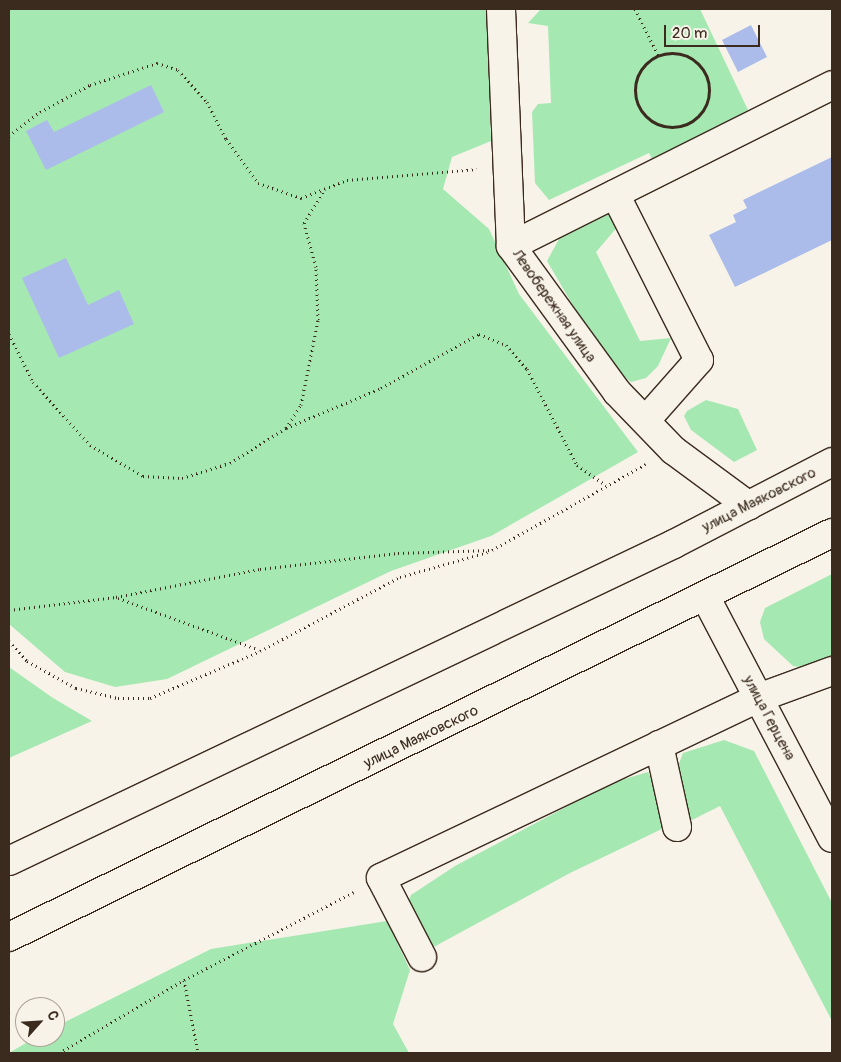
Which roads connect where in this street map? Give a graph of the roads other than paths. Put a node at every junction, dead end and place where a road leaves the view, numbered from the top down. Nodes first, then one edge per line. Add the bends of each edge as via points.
1 (501, 9) edge
2 (832, 86) edge
3 (615, 194) junction
4 (511, 246) junction
5 (645, 421) junction
6 (832, 462) edge
7 (749, 506) junction
8 (832, 534) edge
9 (706, 598) junction
10 (832, 671) edge
11 (758, 698) junction
12 (659, 746) junction
13 (677, 827) dead end
14 (832, 838) edge
15 (9, 860) edge
16 (9, 937) edge
17 (422, 957) dead end

1 - 4 main road, Левобережная улица
2 - 3 main road
3 - 4 main road
3 - 5 main road via 699,360
4 - 5 main road, Левобережная улица via 567,329
5 - 7 main road, Левобережная улица via 674,450
6 - 7 main road, улица Маяковского
7 - 15 main road, улица Маяковского
8 - 9 main road, улица Маяковского
9 - 11 main road, улица Герцена
9 - 16 main road, улица Маяковского
10 - 11 main road
11 - 12 main road
11 - 14 main road, улица Герцена
12 - 13 main road
12 - 17 main road via 381,878

